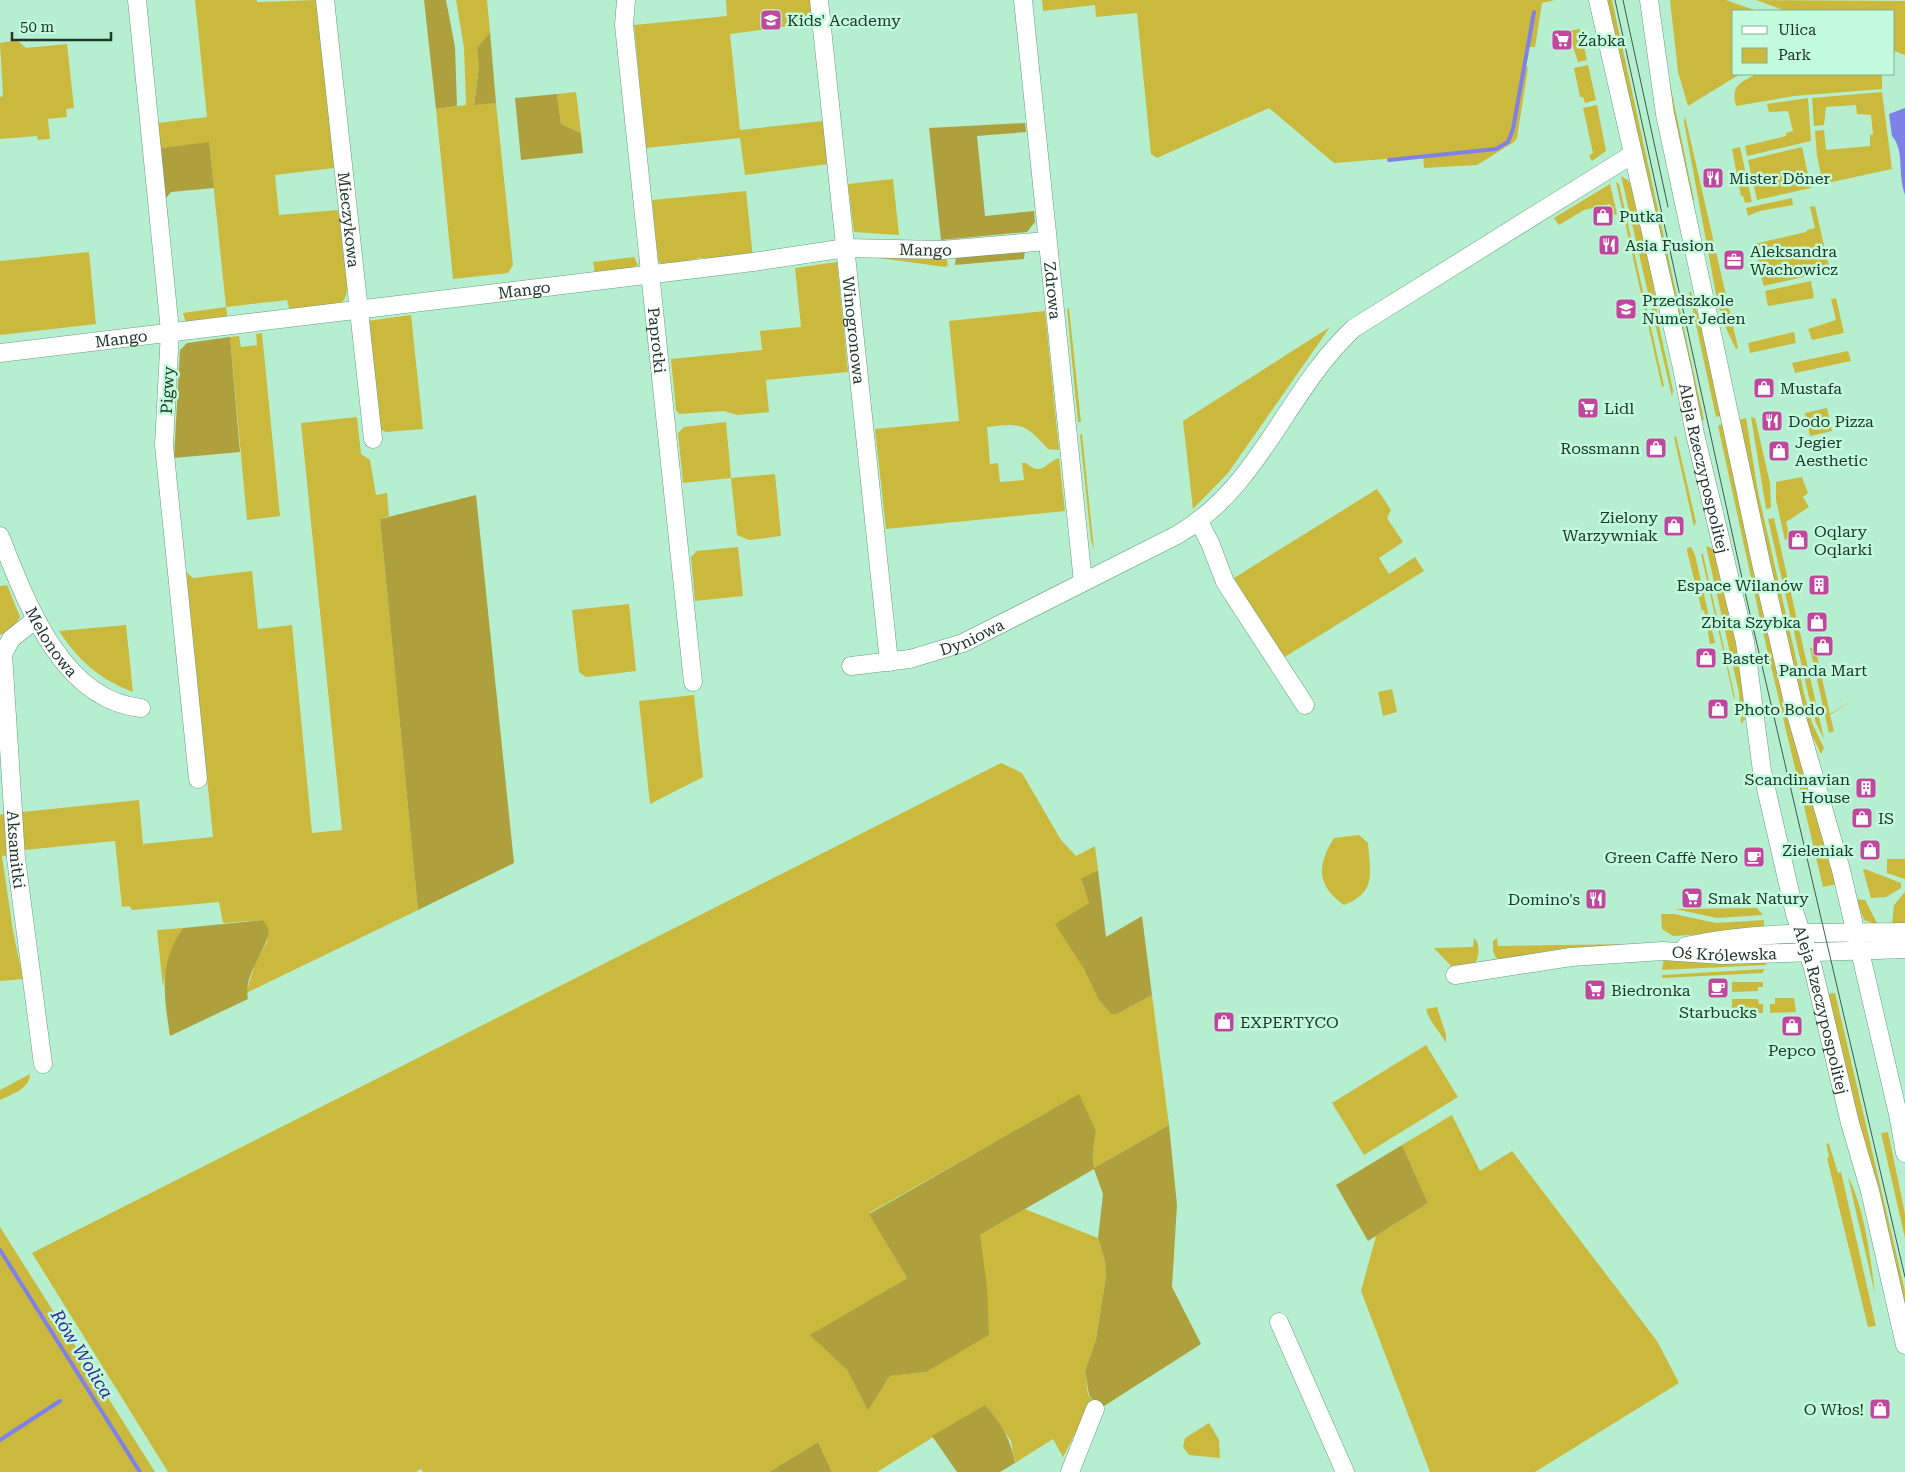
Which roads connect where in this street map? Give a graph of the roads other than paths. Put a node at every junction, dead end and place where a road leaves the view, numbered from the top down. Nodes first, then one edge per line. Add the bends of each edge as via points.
1 (137, 0) edge
2 (325, 0) edge
3 (626, 0) edge
4 (820, 0) edge
5 (1023, 0) edge
6 (1598, 0) edge
7 (1649, 0) edge
8 (1633, 154) junction
9 (1047, 241) junction
10 (846, 248) junction
11 (649, 274) junction
12 (358, 309) junction
13 (170, 331) junction
14 (0, 353) edge
15 (373, 440) dead end
16 (1199, 522) junction
17 (0, 536) edge
18 (1083, 582) junction
19 (36, 619) junction
20 (889, 662) junction
21 (851, 666) dead end
22 (692, 682) dead end
23 (1305, 705) dead end
24 (141, 708) dead end
25 (198, 779) dead end
26 (1855, 932) junction
27 (1905, 932) edge
28 (1805, 943) junction
29 (1860, 949) junction
30 (1905, 949) edge
31 (1455, 975) dead end
32 (43, 1064) dead end
33 (1905, 1153) edge
34 (1279, 1322) dead end
35 (1905, 1344) edge
36 (1095, 1409) dead end
37 (1070, 1472) edge
38 (1345, 1472) edge

1 - 13 street, Pigwy
2 - 12 street, Mieczykowa
3 - 11 street, Paprotki via 624,25
4 - 10 street, Winogronowa
5 - 9 street, Zdrowa
6 - 8 street, Aleja Rzeczypospolitej
7 - 26 street, Aleja Rzeczypospolitej via 1665,114 1755,537 1795,711 1834,842
8 - 16 street, Dyniowa via 1354,328 1322,363 1231,492
8 - 28 street, Aleja Rzeczypospolitej via 1745,642 1762,771
9 - 10 street, Mango via 942,250
9 - 18 street, Zdrowa
10 - 11 street, Mango
10 - 20 street, Winogronowa
11 - 12 street, Mango
11 - 22 street, Paprotki
12 - 13 street, Mango
12 - 15 street, Mieczykowa
13 - 14 street, Mango
13 - 25 street, Pigwy via 164,445
16 - 18 street, Dyniowa
16 - 23 street via 1225,582
17 - 19 street, Melonowa
18 - 20 street, Dyniowa via 963,643
19 - 24 street, Melonowa via 58,654 82,681 113,702
19 - 32 street, Aksamitki via 10,639 3,654 16,858
20 - 21 street, Dyniowa
26 - 27 street, Oś Królewska
26 - 28 street, Oś Królewska
26 - 29 street, Aleja Rzeczypospolitej
28 - 29 street, Oś Królewska
28 - 31 street, Oś Królewska via 1723,955 1663,951 1571,957
28 - 35 street, Aleja Rzeczypospolitej via 1870,1191
29 - 30 street, Oś Królewska
29 - 33 street, Aleja Rzeczypospolitej
34 - 38 street
36 - 37 street

